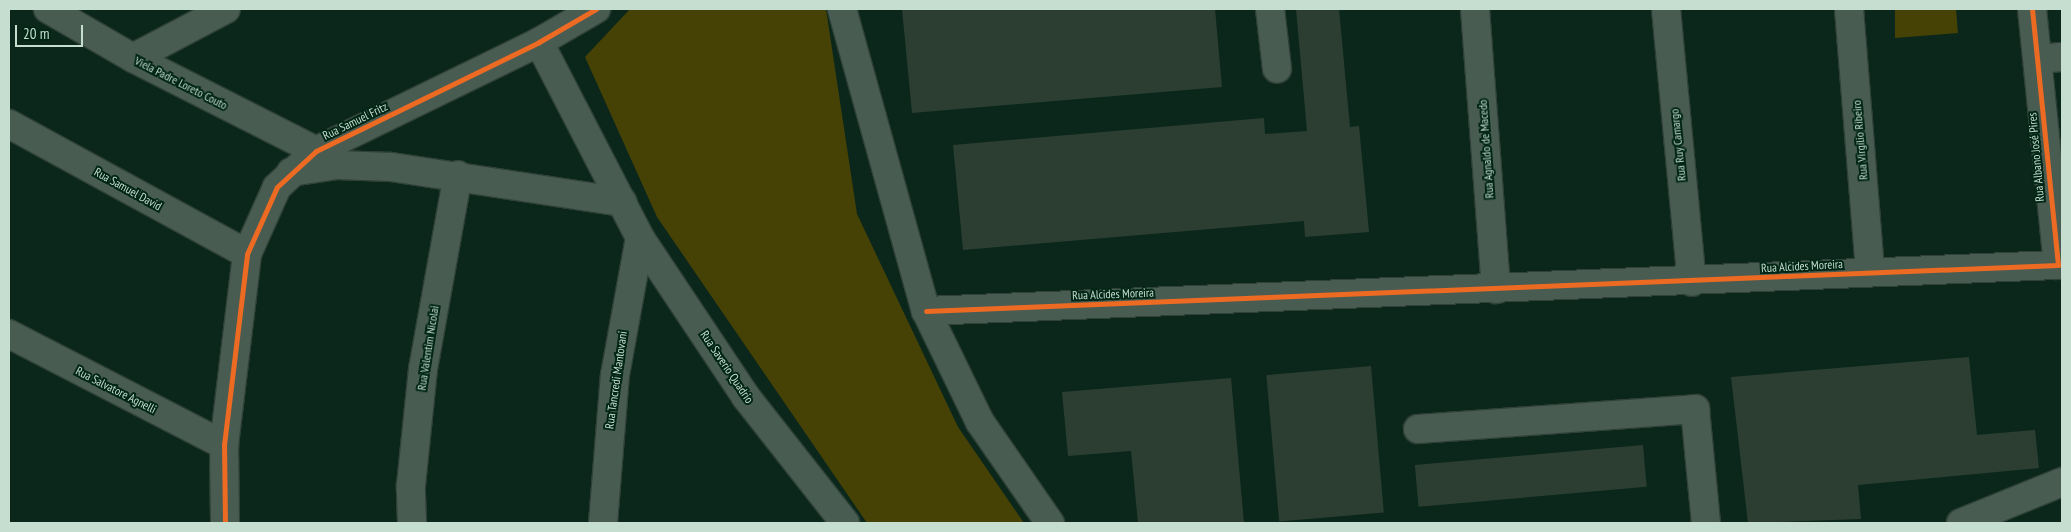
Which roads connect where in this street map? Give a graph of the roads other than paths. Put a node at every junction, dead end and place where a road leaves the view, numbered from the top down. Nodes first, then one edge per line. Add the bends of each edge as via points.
1 (48, 9) edge
2 (226, 9) edge
3 (596, 9) edge
4 (842, 9) edge
5 (1270, 9) edge
6 (1475, 9) edge
7 (1666, 9) edge
8 (1849, 9) edge
9 (2032, 9) edge
10 (539, 42) junction
11 (132, 58) junction
12 (2050, 58) edge
13 (1277, 69) dead end
14 (9, 124) edge
15 (316, 152) junction
16 (290, 172) junction
17 (458, 175) junction
18 (622, 202) junction
19 (640, 238) junction
20 (247, 254) junction
21 (2060, 265) edge
22 (2020, 268) joint
23 (1870, 272) junction
24 (1692, 282) junction
25 (1496, 289) junction
26 (926, 311) junction
27 (9, 334) edge
28 (1418, 429) dead end
29 (224, 445) junction
30 (2062, 482) edge
31 (225, 523) edge
32 (412, 523) edge
33 (603, 523) edge
34 (845, 523) edge
35 (1050, 523) edge
36 (1706, 523) edge
37 (1961, 523) edge

1 - 11 street, Viela Padre Loreto Couto
2 - 11 street
3 - 10 street, Rua Samuel Fritz
4 - 26 street
5 - 13 street
6 - 25 street, Rua Agnaldo de Macedo
7 - 24 street, Rua Ruy Camargo
8 - 23 street, Rua Virgílio Ribeiro
9 - 12 street, Rua Albano José Pires
10 - 15 street, Rua Samuel Fritz
10 - 18 street, Rua Saverio Quadrio
11 - 15 street, Viela Padre Loreto Couto
12 - 21 street, Rua Albano José Pires
14 - 20 street, Rua Samuel David
15 - 16 street, Rua Samuel Fritz
16 - 17 street via 337,165
16 - 20 street, Rua Samuel Fritz via 277,187
17 - 18 street
17 - 32 street, Rua Valentim Nicolai via 424,369 410,485
18 - 19 street, Rua Saverio Quadrio
19 - 33 street, Rua Tancredi Mantovani via 615,375
19 - 34 street, Rua Saverio Quadrio via 746,397
20 - 29 street, Rua Samuel Fritz
21 - 22 street, Rua Albano José Pires
22 - 23 street, Rua Alcides Moreira
23 - 24 street, Rua Alcides Moreira
24 - 25 street, Rua Alcides Moreira
25 - 26 street, Rua Alcides Moreira
26 - 35 street via 980,422
27 - 29 street, Rua Salvatore Agnelli
28 - 36 street via 1695,409
29 - 31 street, Rua Samuel Fritz
30 - 37 street

